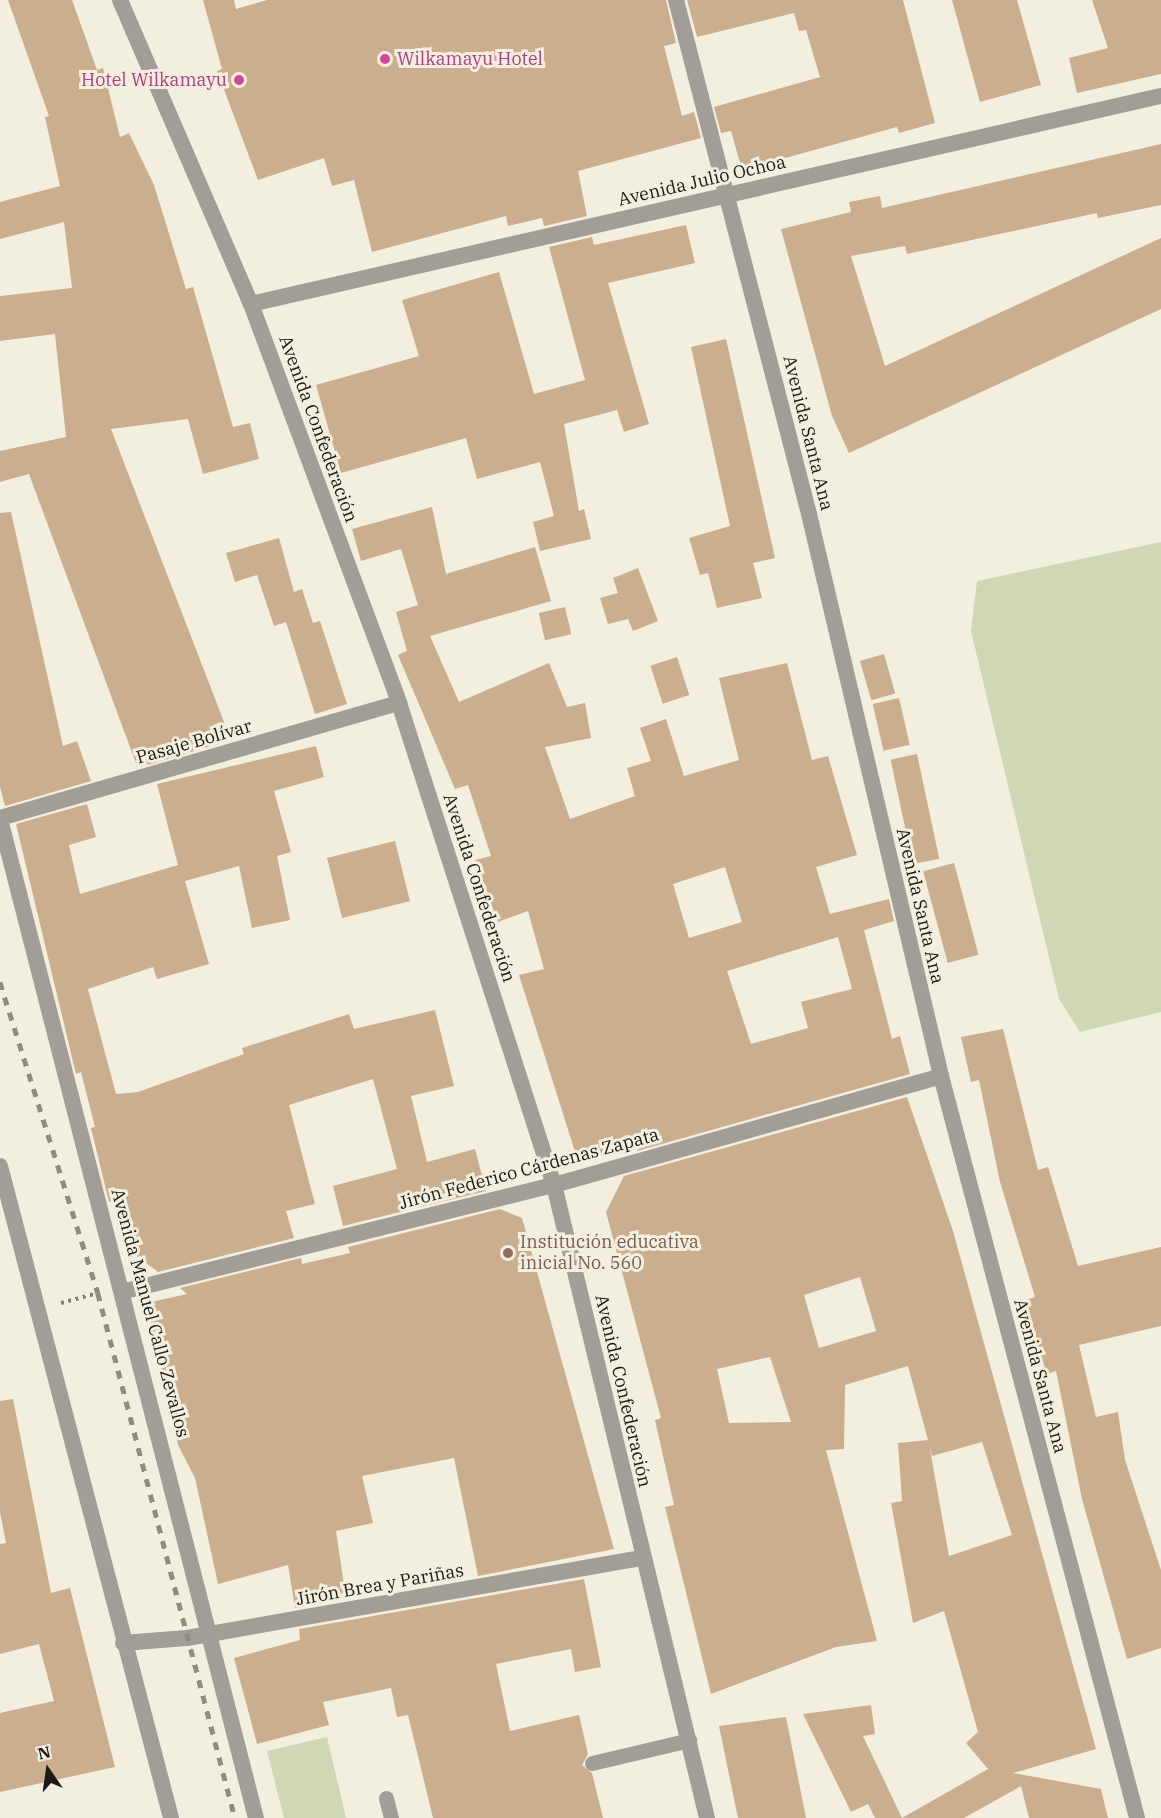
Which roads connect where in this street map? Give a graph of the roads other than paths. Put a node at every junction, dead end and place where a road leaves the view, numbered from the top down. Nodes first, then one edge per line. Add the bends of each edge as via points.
1 (120, 0) edge
2 (676, 0) edge
3 (1161, 96) edge
4 (727, 195) junction
5 (251, 304) junction
6 (399, 703) junction
7 (0, 818) edge
8 (941, 1076) junction
9 (0, 1166) edge
10 (554, 1185) junction
11 (125, 1291) junction
12 (642, 1558) junction
13 (213, 1634) junction
14 (123, 1643) junction
15 (689, 1740) junction
16 (592, 1762) dead end
17 (386, 1798) dead end
18 (171, 1818) edge
19 (256, 1818) edge
20 (391, 1818) edge
21 (707, 1818) edge
22 (1137, 1818) edge

1 - 5 street, Avenida Confederación
2 - 4 street, Avenida Santa Ana
3 - 4 street, Avenida Julio Ochoa
4 - 5 street, Avenida Julio Ochoa
4 - 8 street, Avenida Santa Ana via 809,514
5 - 6 street, Avenida Confederación
6 - 7 street, Pasaje Bolívar
6 - 10 street, Avenida Confederación
7 - 11 street, Avenida Manuel Callo Zevallos
8 - 10 street, Jirón Federico Cárdenas Zapata
8 - 22 street, Avenida Santa Ana
9 - 14 street
10 - 11 street, Jirón Federico Cárdenas Zapata
10 - 12 street, Avenida Confederación
11 - 13 street, Avenida Manuel Callo Zevallos
12 - 13 street, Jirón Brea y Pariñas
12 - 15 street, Avenida Confederación
13 - 14 street, Jirón Brea y Pariñas
13 - 19 street, Avenida Manuel Callo Zevallos
14 - 18 street
15 - 16 lane
15 - 21 street, Avenida Confederación
17 - 20 lane

